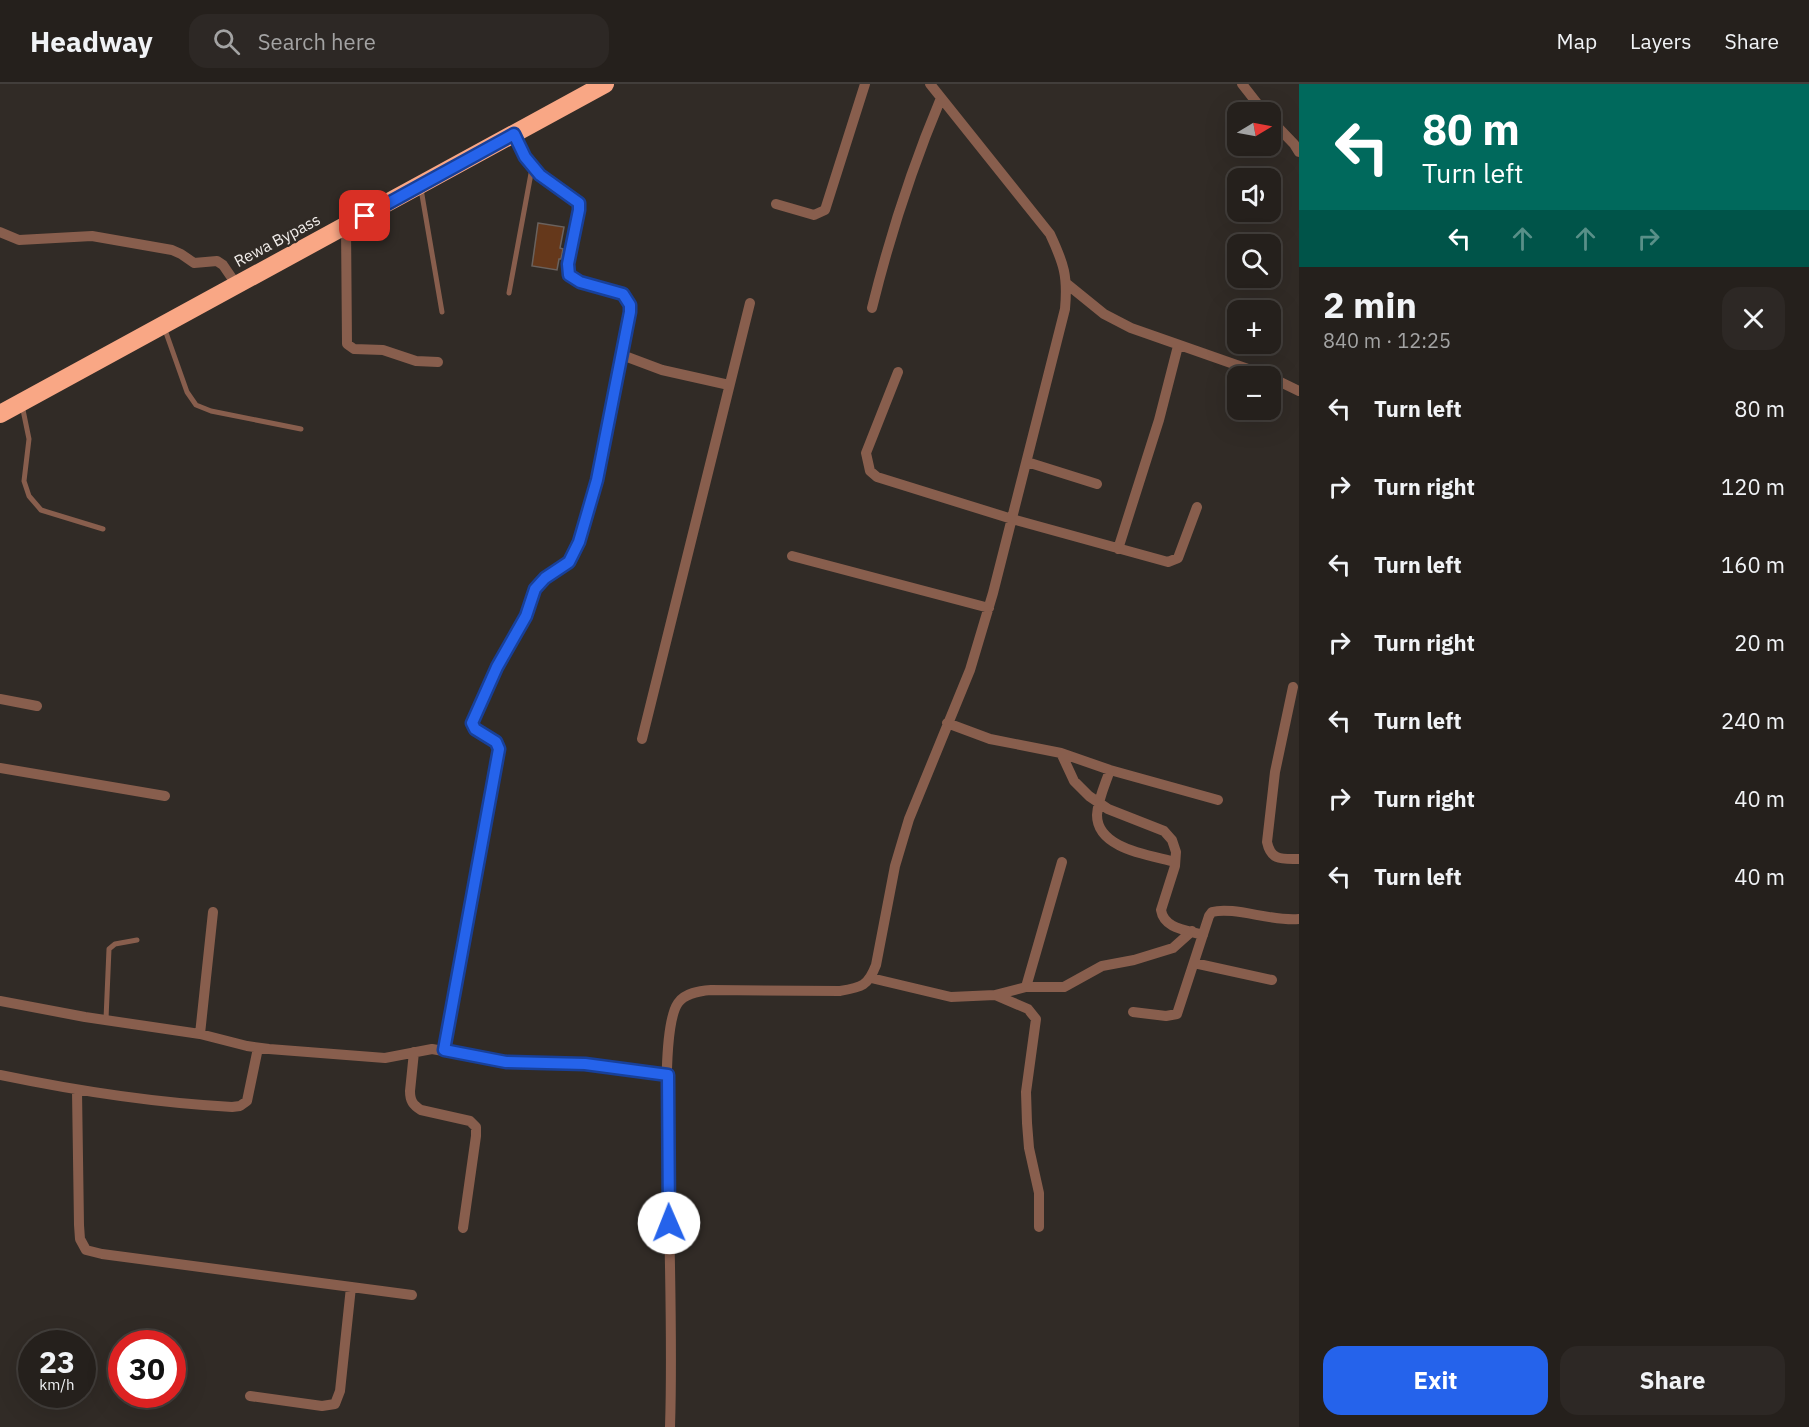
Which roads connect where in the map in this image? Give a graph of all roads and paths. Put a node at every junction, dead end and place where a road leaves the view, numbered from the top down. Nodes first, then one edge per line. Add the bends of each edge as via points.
1 (605, 84) edge
2 (865, 84) edge
3 (930, 84) edge
4 (1242, 84) edge
5 (941, 98) junction
6 (1256, 102) edge
7 (1281, 131) edge
8 (514, 134) junction
9 (1299, 152) edge
10 (532, 166) junction
11 (421, 184) junction
12 (776, 204) dead end
13 (346, 226) junction
14 (0, 232) edge
15 (236, 284) junction
16 (1067, 284) junction
17 (509, 293) dead end
18 (750, 303) dead end
19 (872, 309) dead end
20 (442, 312) dead end
21 (163, 325) junction
22 (1178, 346) junction
23 (622, 355) junction
24 (438, 362) dead end
25 (1242, 366) edge
26 (898, 372) dead end
27 (1281, 383) edge
28 (729, 386) junction
29 (1299, 391) edge
30 (21, 403) junction
31 (0, 414) edge
32 (301, 429) dead end
33 (1027, 462) junction
34 (1097, 484) dead end
35 (1197, 507) dead end
36 (1012, 519) junction
37 (103, 529) dead end
38 (1118, 549) junction
39 (792, 556) dead end
40 (988, 608) junction
41 (1293, 687) dead end
42 (0, 699) edge
43 (37, 706) dead end
44 (947, 723) junction
45 (642, 739) dead end
46 (1061, 753) junction
47 (0, 768) edge
48 (1110, 770) junction
49 (165, 796) dead end
50 (1218, 800) dead end
51 (1099, 803) junction
52 (1299, 859) edge
53 (1062, 862) dead end
54 (1175, 862) junction
55 (213, 912) dead end
56 (1299, 919) edge
57 (1197, 933) junction
58 (137, 940) dead end
59 (1194, 963) junction
60 (871, 978) junction
61 (1272, 980) dead end
62 (1026, 987) junction
63 (995, 995) junction
64 (0, 1001) edge
65 (1133, 1012) dead end
66 (106, 1019) junction
67 (200, 1034) junction
68 (258, 1048) junction
69 (444, 1050) junction
70 (414, 1052) junction
71 (0, 1075) edge
72 (668, 1075) junction
73 (77, 1091) junction
74 (1039, 1227) dead end
75 (463, 1228) dead end
76 (351, 1287) junction
77 (412, 1295) dead end
78 (250, 1396) dead end
79 (670, 1427) edge

1 - 8 highway, Rewa Bypass
2 - 12 street via 825,210 814,215
3 - 5 street
4 - 6 street
5 - 16 street via 1050,234 1063,261
5 - 19 street via 906,185
7 - 9 street
8 - 10 street
8 - 11 highway, Rewa Bypass
10 - 17 lane
10 - 23 street via 579,203 569,275 580,282 616,291 627,299 630,312
11 - 13 highway, Rewa Bypass
11 - 20 lane
13 - 15 highway, Rewa Bypass
13 - 24 street via 347,344 354,349 383,350 416,361
14 - 15 street via 19,240 92,236 172,250 194,263 220,262
15 - 21 highway, Rewa Bypass
16 - 22 street via 1104,314
16 - 33 street via 1065,309
18 - 28 street
21 - 30 highway, Rewa Bypass
21 - 32 lane via 187,392 196,405
22 - 25 street
22 - 38 street
23 - 28 street via 662,370
23 - 69 street via 597,480 579,542 569,562 535,589 526,616 472,723 499,749
26 - 36 street via 866,453 870,471 877,477
27 - 29 street
28 - 45 street
30 - 31 highway, Rewa Bypass
30 - 37 lane via 29,439 24,481 29,496 41,510
33 - 34 street
33 - 36 street
35 - 38 street via 1178,558 1158,561
36 - 38 street
36 - 40 street
39 - 40 street
40 - 44 street via 970,670
41 - 52 street via 1275,772 1267,842 1274,857
42 - 43 street
44 - 46 street via 990,739
44 - 60 street via 909,819
46 - 48 street
46 - 51 street via 1074,781
47 - 49 street
48 - 50 street
48 - 51 street
51 - 54 street via 1164,831 1172,840
51 - 54 street via 1098,826 1111,841
53 - 62 street
54 - 57 street via 1162,917 1166,923
55 - 67 street
56 - 57 street via 1284,921 1218,910 1212,912
57 - 59 street
57 - 62 street via 1173,948 1102,966 1071,985
58 - 66 lane via 115,944 109,950
59 - 61 street
59 - 65 street via 1176,1014
60 - 63 street via 951,998
60 - 72 street via 857,988 840,991 711,990 687,995 678,1002 673,1015
62 - 63 street
63 - 74 street via 1028,1009 1036,1019 1026,1092 1029,1148 1039,1193
64 - 66 street
66 - 67 street
67 - 68 street
68 - 70 street via 385,1058
68 - 73 street via 249,1096 240,1106 194,1105
69 - 70 street
69 - 72 street via 506,1062 585,1064
70 - 75 street via 410,1097 415,1106 470,1121 476,1127
71 - 73 street
72 - 79 street
73 - 76 street via 79,1225 86,1250
76 - 77 street
76 - 78 street via 340,1391 334,1404 322,1406

